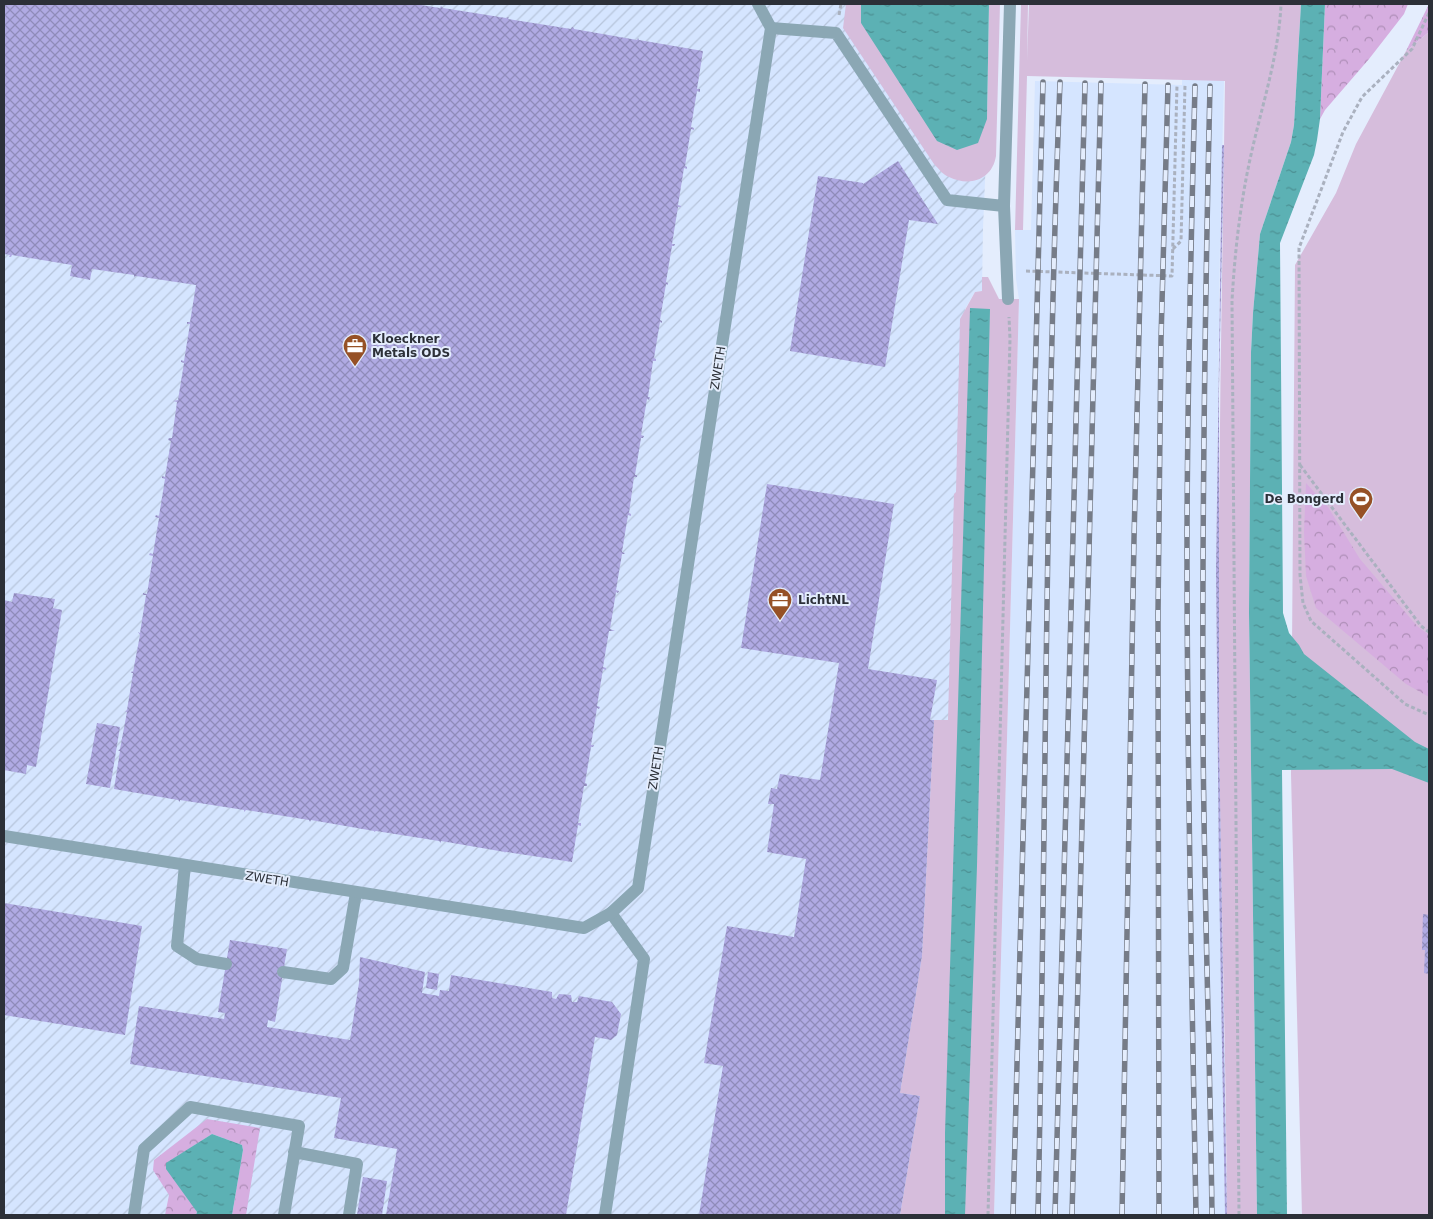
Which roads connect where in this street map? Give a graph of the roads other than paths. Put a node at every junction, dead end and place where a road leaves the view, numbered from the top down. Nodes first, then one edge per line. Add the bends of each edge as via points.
1 (758, 4) edge
2 (1010, 4) edge
3 (771, 28) junction
4 (1004, 206) junction
5 (1008, 299) road end
6 (4, 836) edge
7 (185, 865) junction
8 (356, 893) junction
9 (611, 913) junction
10 (226, 964) dead end
11 (283, 972) dead end
12 (294, 1152) junction
13 (134, 1215) edge
14 (284, 1215) edge
15 (349, 1215) edge
16 (605, 1215) edge

1 - 3 street
2 - 4 street
3 - 4 street via 836,34 947,200
3 - 9 street, ZWETH via 638,888
4 - 5 street
6 - 7 street, ZWETH
7 - 8 street, ZWETH
7 - 10 street via 177,946 197,960
8 - 9 street, ZWETH via 584,928
8 - 11 street via 343,968 331,979
9 - 16 street via 644,959
12 - 13 street via 299,1126 190,1107 144,1149
12 - 14 street
12 - 15 street via 357,1164

